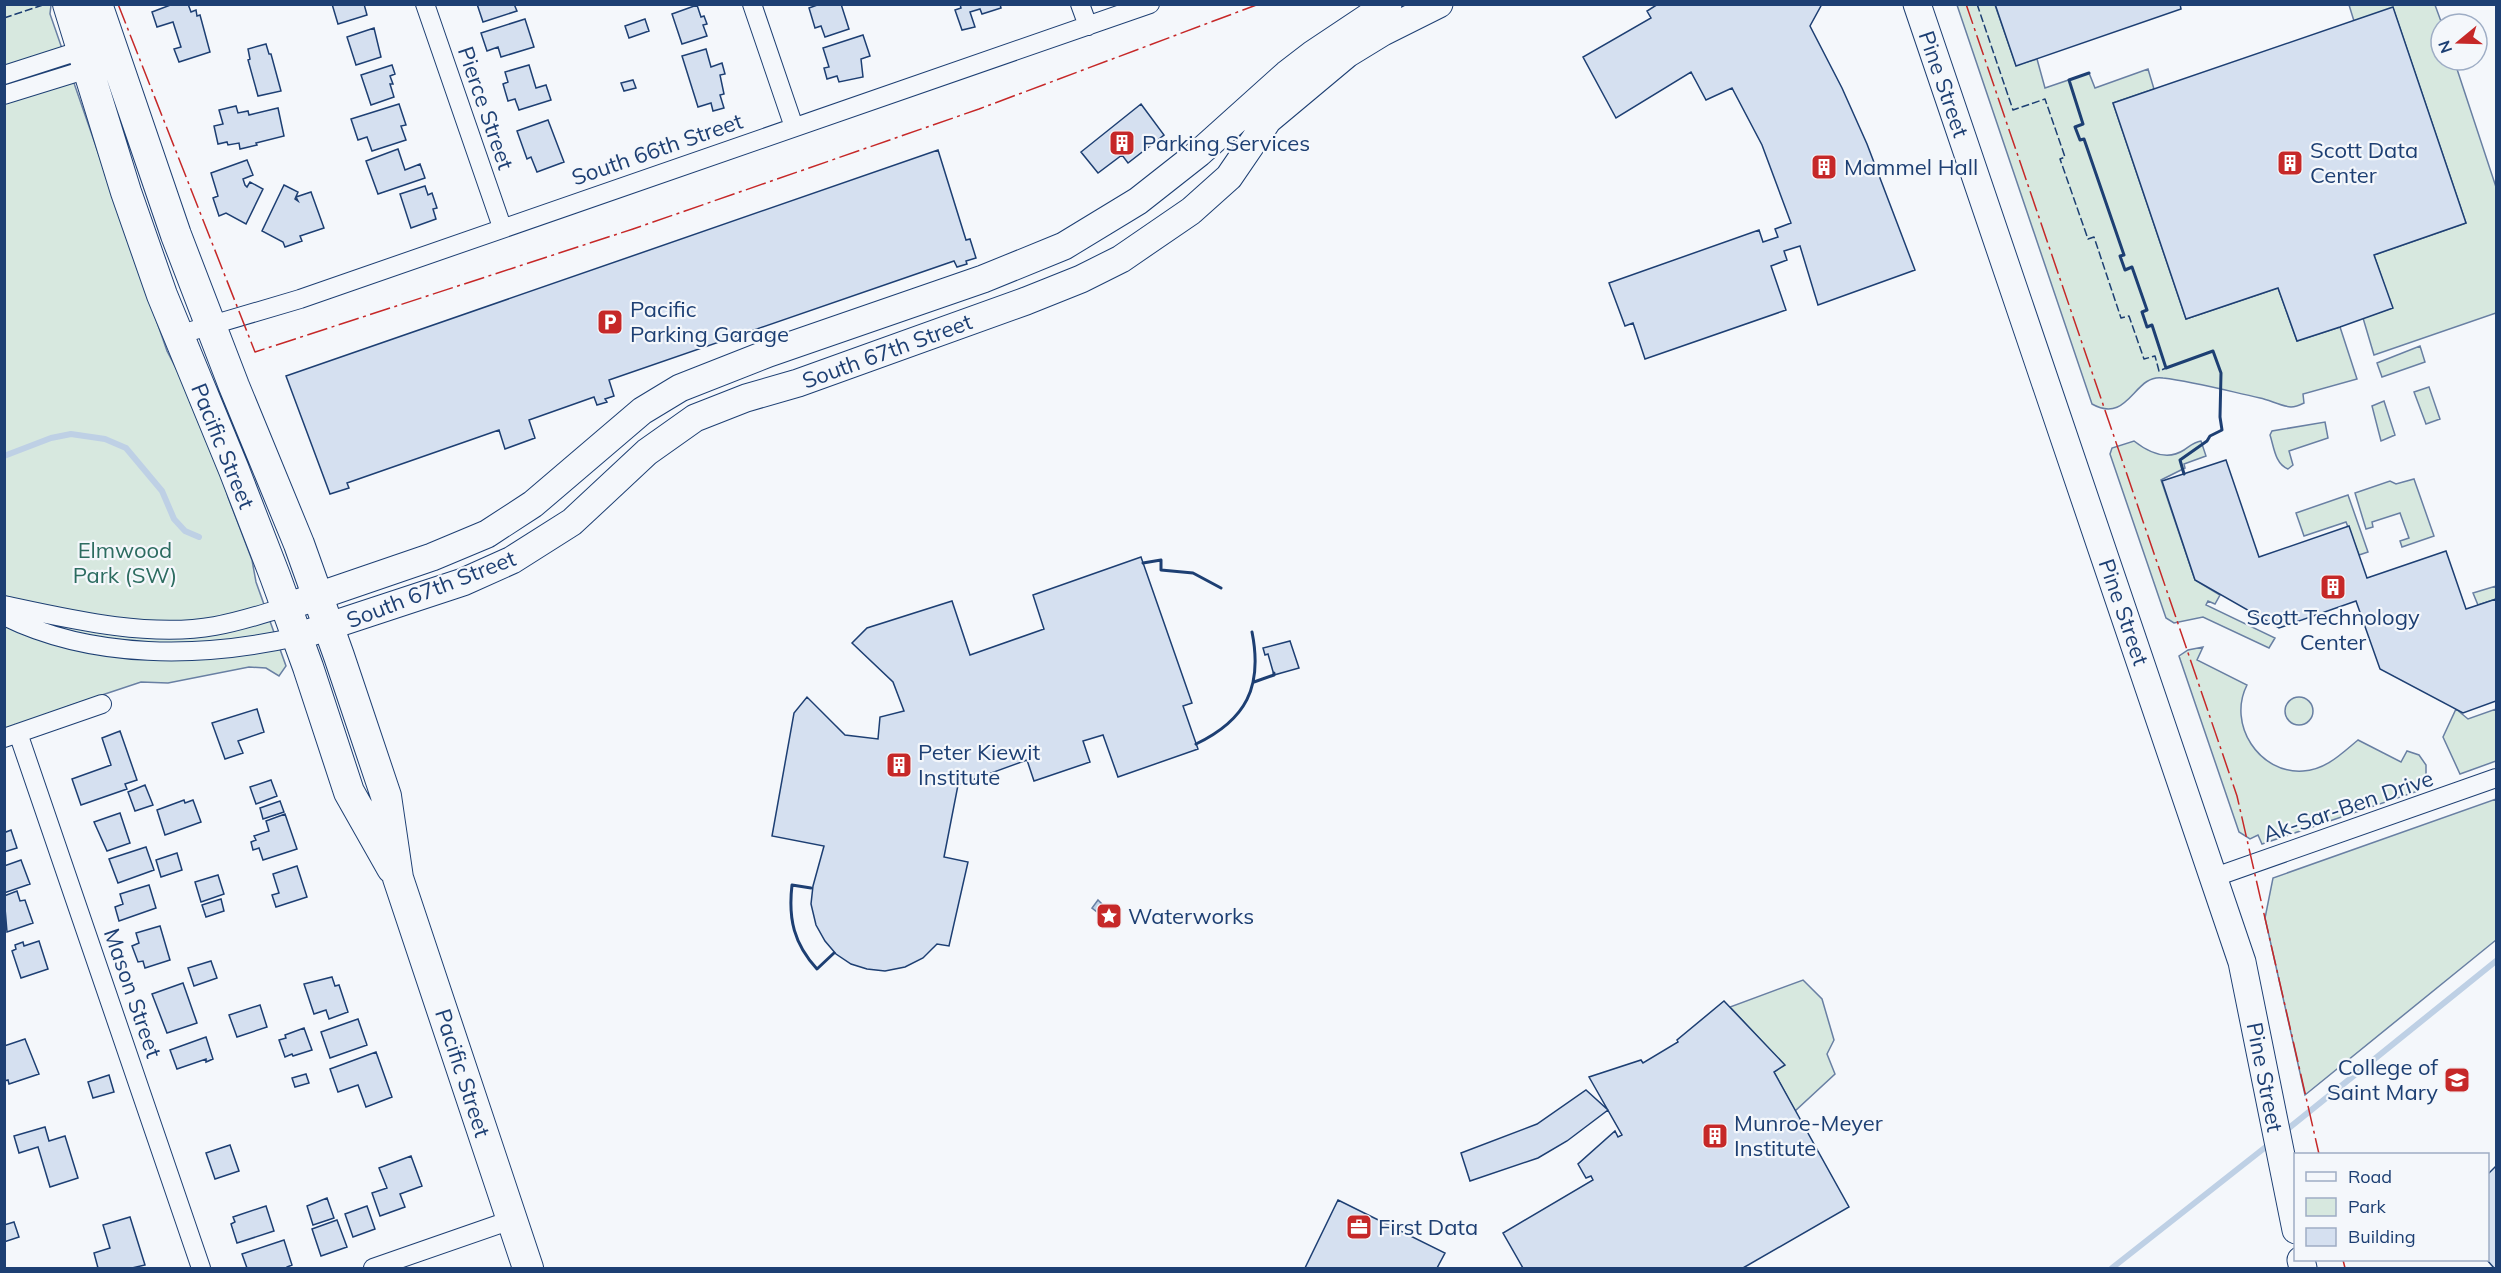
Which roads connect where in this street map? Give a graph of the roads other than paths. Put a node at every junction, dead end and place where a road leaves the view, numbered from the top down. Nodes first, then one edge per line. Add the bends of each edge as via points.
1 (68, 4) edge
2 (97, 4) edge
3 (425, 4) edge
4 (752, 4) edge
5 (1080, 4) edge
6 (1150, 4) edge
7 (1388, 4) edge
8 (1439, 4) edge
9 (1917, 4) edge
10 (1088, 26) junction
11 (112, 51) junction
12 (85, 59) junction
13 (4, 75) edge
14 (4, 95) edge
15 (794, 127) junction
16 (502, 227) junction
17 (210, 325) junction
18 (178, 335) junction
19 (725, 370) junction
20 (617, 479) junction
21 (318, 596) junction
22 (4, 605) edge
23 (286, 607) junction
24 (4, 616) edge
25 (329, 627) junction
26 (296, 637) junction
27 (102, 704) dead end
28 (11, 736) edge
29 (2496, 778) edge
30 (2215, 877) junction
31 (398, 878) junction
32 (511, 1220) junction
33 (2294, 1225) edge
34 (201, 1269) edge
35 (373, 1269) edge
36 (528, 1269) edge

1 - 12 main road, Pacific Street
2 - 11 main road, Pacific Street
3 - 16 street, Pierce Street
4 - 15 street
5 - 10 street
6 - 10 street, South 66th Street
7 - 19 main road, South 67th Street via 1296,67 1138,201 1064,246 983,279
8 - 20 main road, South 67th Street via 1347,54 1268,120 1229,177 1214,191 1121,259 1026,301 696,418 646,452
9 - 30 main road, Pine Street
10 - 15 street, South 66th Street
11 - 12 street via 96,46
11 - 17 main road, Pacific Street
12 - 13 street
12 - 14 street
12 - 18 main road, Pacific Street via 126,192
15 - 16 street, South 66th Street
16 - 17 street, South 66th Street via 300,298
17 - 18 street, South 66th Street
17 - 21 main road, Pacific Street
18 - 23 main road, Pacific Street
19 - 20 main road via 626,453
19 - 21 main road, South 67th Street via 680,388 642,411 506,524 458,546
20 - 25 main road, South 67th Street via 572,522 512,560 463,582
21 - 23 main road, South 67th Street
21 - 25 main road, Pacific Street
22 - 23 street via 104,623 180,629 213,627
23 - 26 main road, Pacific Street
24 - 26 street via 60,637 157,651 224,650
25 - 26 main road, South 67th Street
25 - 31 main road, Pacific Street via 387,796
26 - 31 main road, Pacific Street via 349,792
27 - 28 street
28 - 34 street, Mason Street
29 - 30 street, Ak-Sar-Ben Drive
30 - 33 main road, Pine Street via 2242,962
31 - 32 main road, Pacific Street
32 - 35 street
32 - 36 main road, Pacific Street

